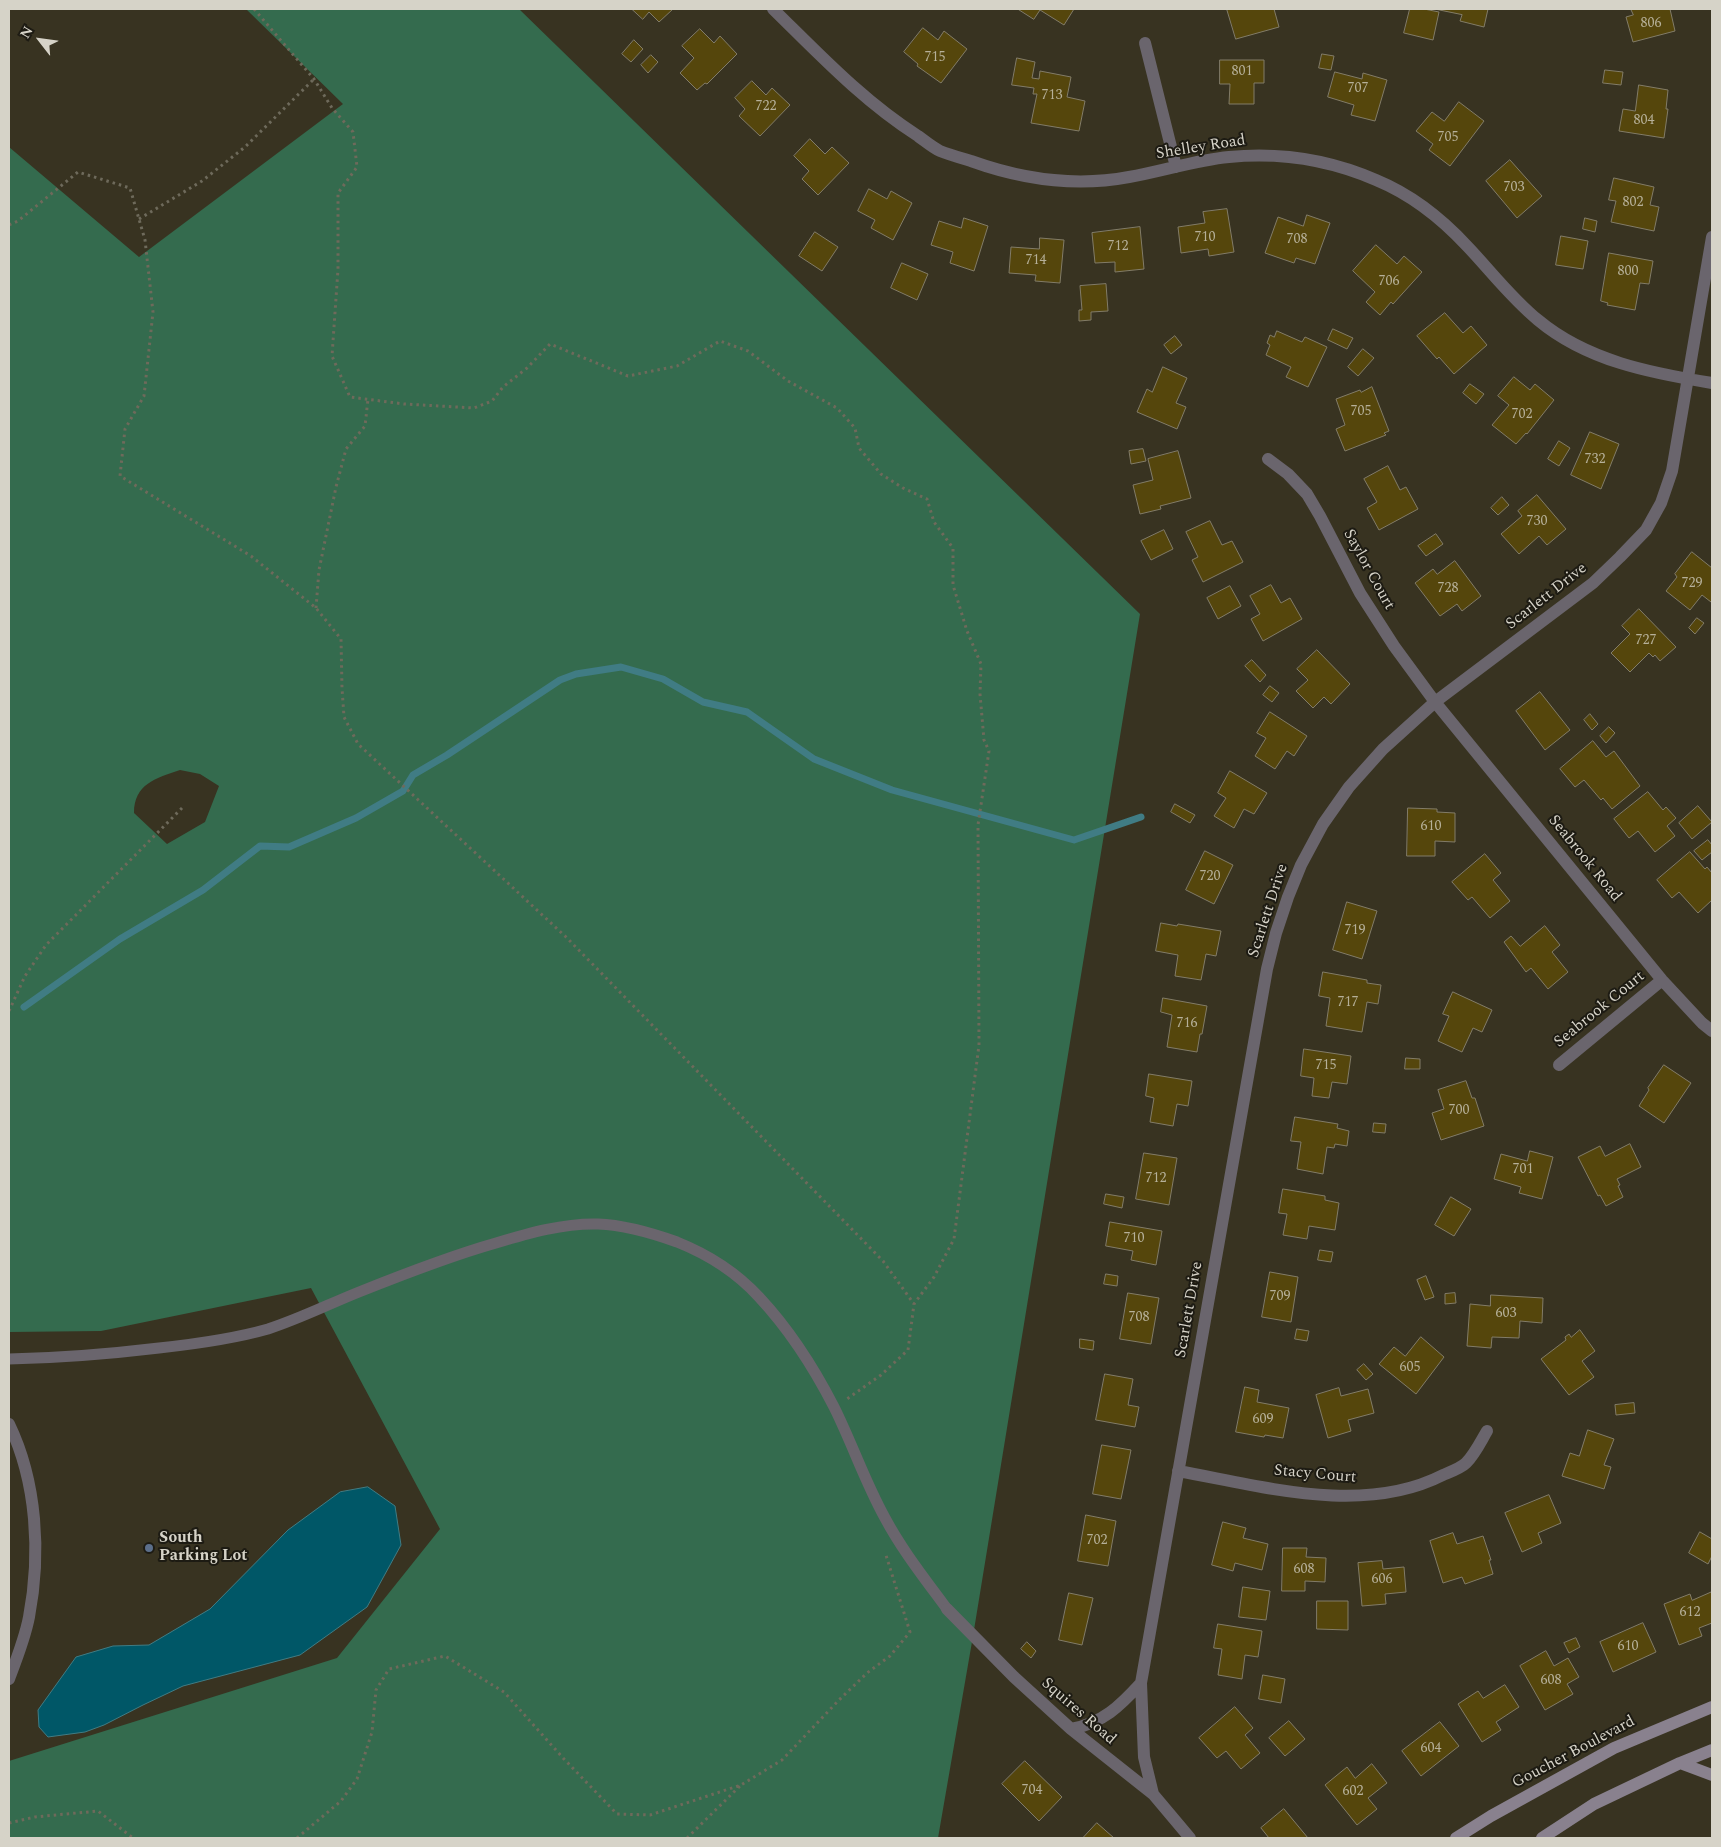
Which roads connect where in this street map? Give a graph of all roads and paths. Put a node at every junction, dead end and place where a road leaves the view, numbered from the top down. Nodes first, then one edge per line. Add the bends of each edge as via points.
1 (254, 9) edge
2 (772, 9) edge
3 (1145, 43) dead end
4 (314, 79) junction
5 (1176, 167) junction
6 (139, 219) junction
7 (9, 225) edge
8 (1712, 237) edge
9 (1688, 379) junction
10 (1712, 383) edge
11 (368, 399) junction
12 (1268, 459) dead end
13 (316, 608) junction
14 (1435, 702) junction
15 (183, 806) dead end
16 (1662, 980) junction
17 (9, 1011) edge
18 (1712, 1031) edge
19 (1559, 1065) dead end
20 (914, 1304) junction
21 (9, 1359) edge
22 (834, 1408) junction
23 (9, 1424) edge
24 (1487, 1431) dead end
25 (1178, 1471) junction
26 (885, 1519) junction
27 (946, 1609) joint
28 (9, 1679) edge
29 (1141, 1683) junction
30 (1712, 1697) edge
31 (1712, 1707) edge
32 (1683, 1718) junction
33 (1071, 1729) junction
34 (1712, 1750) edge
35 (1680, 1762) junction
36 (1712, 1775) edge
37 (741, 1784) junction
38 (1153, 1794) junction
39 (9, 1823) edge
40 (133, 1838) edge
41 (298, 1838) edge
42 (687, 1838) edge
43 (1190, 1838) edge
44 (1456, 1838) edge
45 (1542, 1838) edge

1 - 4 path
2 - 5 street, Shelley Road via 851,86 941,151 988,167 1036,178 1080,182 1127,178
3 - 5 street
4 - 6 path via 245,148 202,181
4 - 11 path via 332,108 353,132 357,166 338,194 338,269 332,356 350,397
5 - 9 street, Shelley Road via 1227,157 1264,155 1340,166 1379,181 1444,224 1538,320 1564,338 1628,366
6 - 7 path via 130,188 78,172
6 - 13 path via 145,240 153,312 144,396 125,429 120,476 251,556
8 - 9 street, Scarlett Drive
9 - 10 street, Shelley Road
9 - 14 street, Scarlett Drive via 1672,471 1661,503 1646,530 1593,583
11 - 13 path via 365,426 346,450 336,487 319,570
11 - 20 path via 474,408 492,401 502,387 527,368 550,344 628,376 677,366 720,341 748,351 788,382 836,408 855,428 860,448 881,474 927,499 934,522 953,548 953,585 981,664 984,740 989,751 978,825 979,1045 954,1240 934,1277
12 - 14 street, Saylor Court via 1307,494 1360,593
13 - 20 path via 341,639 344,717 358,744 566,938 883,1261
14 - 16 street, Seabrook Road
14 - 25 street, Scarlett Drive via 1383,749 1349,787 1323,824 1301,865 1282,915 1267,969
15 - 17 path via 46,945 25,976
16 - 18 street, Seabrook Road
16 - 19 street, Seabrook Court
20 - 22 path via 908,1350 881,1375
21 - 22 lane via 130,1352 233,1337 298,1318 472,1250 561,1226 598,1224 626,1227 684,1245 735,1275 758,1296 784,1328
22 - 26 lane
23 - 28 street via 27,1475 35,1557 29,1617
24 - 25 street, Stacy Court via 1466,1464 1436,1479 1382,1494 1304,1493
25 - 29 street, Scarlett Drive
26 - 27 lane
26 - 37 path via 885,1556 910,1632 890,1656 839,1700 782,1760
27 - 33 street, Squires Road
29 - 33 street via 1103,1718
29 - 38 street, Scarlett Drive via 1144,1758
30 - 32 main road
31 - 32 main road, Goucher Boulevard
32 - 44 main road, Goucher Boulevard via 1614,1748
33 - 38 street, Squires Road
34 - 35 main road
35 - 36 main road
35 - 45 main road via 1594,1804
37 - 41 path via 650,1815 617,1814 504,1692 445,1656 389,1669 376,1690 372,1732 357,1780 341,1801
37 - 42 path
38 - 43 street, Squires Road
39 - 40 path via 98,1811

